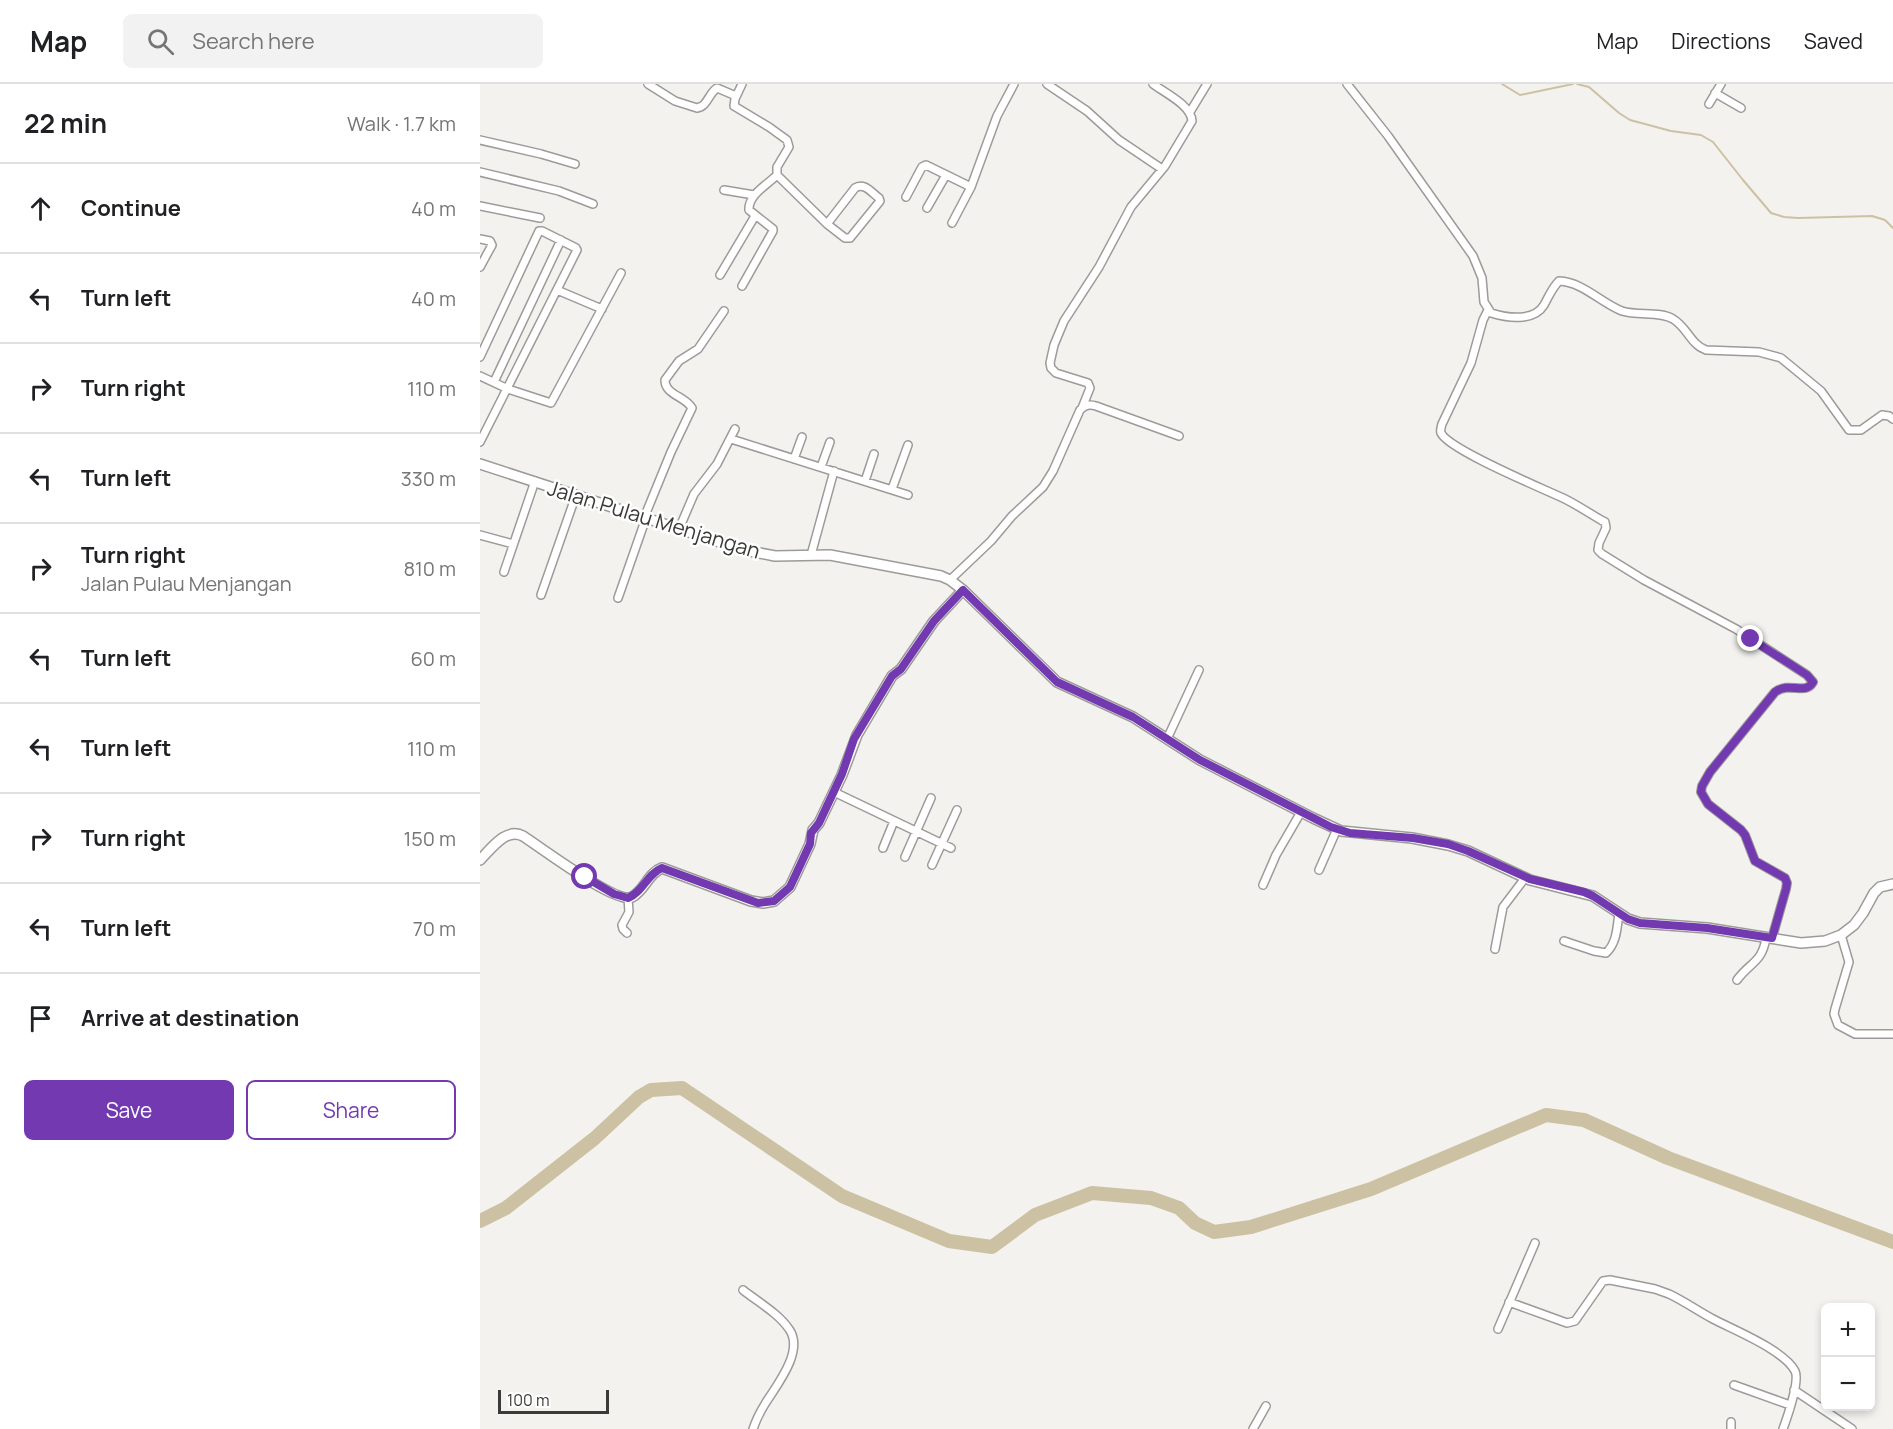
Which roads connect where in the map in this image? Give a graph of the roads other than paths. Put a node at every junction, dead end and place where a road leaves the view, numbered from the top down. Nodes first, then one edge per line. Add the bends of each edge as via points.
1 (648, 84) edge
2 (742, 84) edge
3 (1014, 84) edge
4 (1047, 84) edge
5 (1153, 84) edge
6 (1207, 84) edge
7 (1347, 84) edge
8 (1721, 84) edge
9 (718, 86) edge
10 (1715, 93) junction
11 (736, 96) junction
12 (1709, 104) dead end
13 (1741, 108) dead end
14 (1190, 112) junction
15 (480, 140) edge
16 (576, 164) dead end
17 (1162, 169) junction
18 (480, 172) edge
19 (777, 175) junction
20 (946, 175) junction
21 (971, 187) junction
22 (724, 190) dead end
23 (754, 195) junction
24 (906, 197) dead end
25 (593, 204) dead end
26 (480, 206) edge
27 (927, 208) dead end
28 (755, 216) junction
29 (540, 218) dead end
30 (952, 222) dead end
31 (827, 224) junction
32 (480, 239) edge
33 (561, 240) junction
34 (480, 267) edge
35 (621, 273) dead end
36 (720, 275) dead end
37 (742, 286) dead end
38 (557, 290) junction
39 (602, 309) junction
40 (1488, 310) junction
41 (724, 311) dead end
42 (480, 357) edge
43 (480, 376) edge
44 (494, 382) junction
45 (508, 389) junction
46 (1082, 408) junction
47 (1893, 419) edge
48 (735, 429) dead end
49 (1179, 436) dead end
50 (802, 437) dead end
51 (731, 439) junction
52 (480, 442) edge
53 (830, 442) dead end
54 (908, 445) dead end
55 (874, 454) dead end
56 (794, 459) junction
57 (480, 464) edge
58 (821, 467) junction
59 (834, 471) junction
60 (535, 481) junction
61 (865, 481) junction
62 (892, 489) junction
63 (576, 495) junction
64 (908, 495) dead end
65 (645, 518) junction
66 (679, 529) junction
67 (480, 535) edge
68 (513, 544) junction
69 (811, 555) junction
70 (504, 572) dead end
71 (950, 580) junction
72 (963, 590) junction
73 (541, 595) dead end
74 (618, 598) dead end
75 (1199, 670) dead end
76 (1167, 739) junction
77 (834, 792) junction
78 (931, 798) dead end
79 (957, 810) dead end
80 (1301, 812) junction
81 (894, 821) junction
82 (1337, 829) junction
83 (917, 831) junction
84 (942, 844) junction
85 (883, 848) dead end
86 (951, 848) dead end
87 (905, 857) dead end
88 (480, 860) edge
89 (932, 865) dead end
90 (1319, 870) dead end
91 (1525, 878) junction
92 (1893, 884) edge
93 (1263, 885) dead end
94 (628, 898) junction
95 (1619, 913) junction
96 (627, 933) dead end
97 (1841, 935) junction
98 (1769, 938) junction
99 (1564, 941) dead end
100 (1495, 949) dead end
101 (1737, 980) dead end
102 (1893, 1034) edge
103 (1535, 1243) dead end
104 (743, 1290) dead end
105 (1509, 1302) junction
106 (1498, 1329) dead end
107 (1734, 1385) dead end
108 (1794, 1390) junction
109 (1790, 1405) junction
110 (1266, 1406) dead end
111 (753, 1429) edge
112 (1253, 1429) edge
113 (1783, 1429) edge
114 (1852, 1429) edge

1 - 9 street via 675,101 697,108 705,105
2 - 11 street
3 - 21 street via 997,116
4 - 17 street
5 - 14 street
6 - 14 street
7 - 40 street via 1473,256
8 - 10 street
9 - 11 street
10 - 12 street
10 - 13 street
11 - 19 street via 736,108 787,140 789,147 777,167
14 - 17 street via 1192,121
15 - 16 street
17 - 46 street via 1131,207 1056,337 1051,368 1090,385
18 - 25 street via 560,191
19 - 23 street
19 - 31 street
20 - 21 street
20 - 24 street via 923,165
20 - 27 street
21 - 30 street
22 - 23 street
23 - 28 street via 748,207
26 - 29 street
28 - 36 street
28 - 37 street via 773,232
31 - 31 street via 850,238 880,199 860,185
32 - 34 street via 492,245
33 - 38 street via 577,250
33 - 42 street via 542,231 537,234
33 - 44 street
35 - 39 street
38 - 39 street
38 - 45 street
39 - 45 street via 551,403
40 - 47 street via 1497,315 1528,316 1543,308 1554,285 1566,281 1623,311 1676,320 1699,348 1781,357 1821,391 1848,430 1861,430 1882,415
40 - 98 street via 1471,363 1442,424 1442,435 1488,463 1601,520 1606,525 1598,550 1602,554 1736,629 1813,682 1806,689 1785,687 1775,692 1702,786 1708,804 1745,835 1755,861 1785,878 1786,889
41 - 65 street via 698,349 679,362 664,380 669,391 692,408
43 - 44 street
44 - 45 street
45 - 52 street
46 - 49 street via 1096,406
46 - 71 street via 1046,482
48 - 51 street
50 - 56 street
51 - 56 street
51 - 66 street via 694,494
53 - 58 street
54 - 62 street
55 - 61 street
56 - 58 street
57 - 60 street, Jalan Pulau Menjangan
58 - 59 street
59 - 61 street
59 - 69 street
60 - 63 street, Jalan Pulau Menjangan
60 - 68 street
61 - 62 street
62 - 64 street
63 - 65 street, Jalan Pulau Menjangan
63 - 73 street
65 - 66 street, Jalan Pulau Menjangan
65 - 74 street
66 - 69 street, Jalan Pulau Menjangan via 744,550 775,556
67 - 68 street
68 - 70 street
69 - 71 street, Jalan Pulau Menjangan via 830,555
71 - 72 street, Jalan Pulau Menjangan
72 - 76 street, Jalan Pulau Menjangan via 1057,682 1133,717
72 - 77 street via 890,680 854,739
75 - 76 street
76 - 80 street, Jalan Pulau Menjangan
77 - 81 street
77 - 94 street via 811,833 810,844 790,887 774,901 758,903 662,868
78 - 83 street
79 - 84 street
80 - 82 street, Jalan Pulau Menjangan
80 - 93 street
81 - 83 street
81 - 85 street
82 - 90 street
82 - 91 street, Jalan Pulau Menjangan via 1448,844
83 - 84 street
83 - 87 street
84 - 86 street
84 - 89 street
88 - 94 street via 507,835 519,834 604,889
91 - 95 street, Jalan Pulau Menjangan via 1584,892
91 - 100 street via 1503,907
92 - 97 street via 1880,887 1854,925
94 - 96 street via 629,912 622,925
95 - 98 street, Jalan Pulau Menjangan via 1640,923
95 - 99 street via 1615,939 1606,953
97 - 98 street, Jalan Pulau Menjangan via 1801,943
97 - 102 street via 1849,961 1834,1009 1838,1025 1855,1034
98 - 101 street via 1758,959
103 - 105 street
104 - 111 street via 784,1323 793,1340 786,1372
105 - 106 street
105 - 108 street via 1567,1323 1575,1320 1603,1281 1662,1292 1776,1353 1795,1372
107 - 109 street
108 - 109 street
108 - 114 street
109 - 113 street
110 - 112 street

